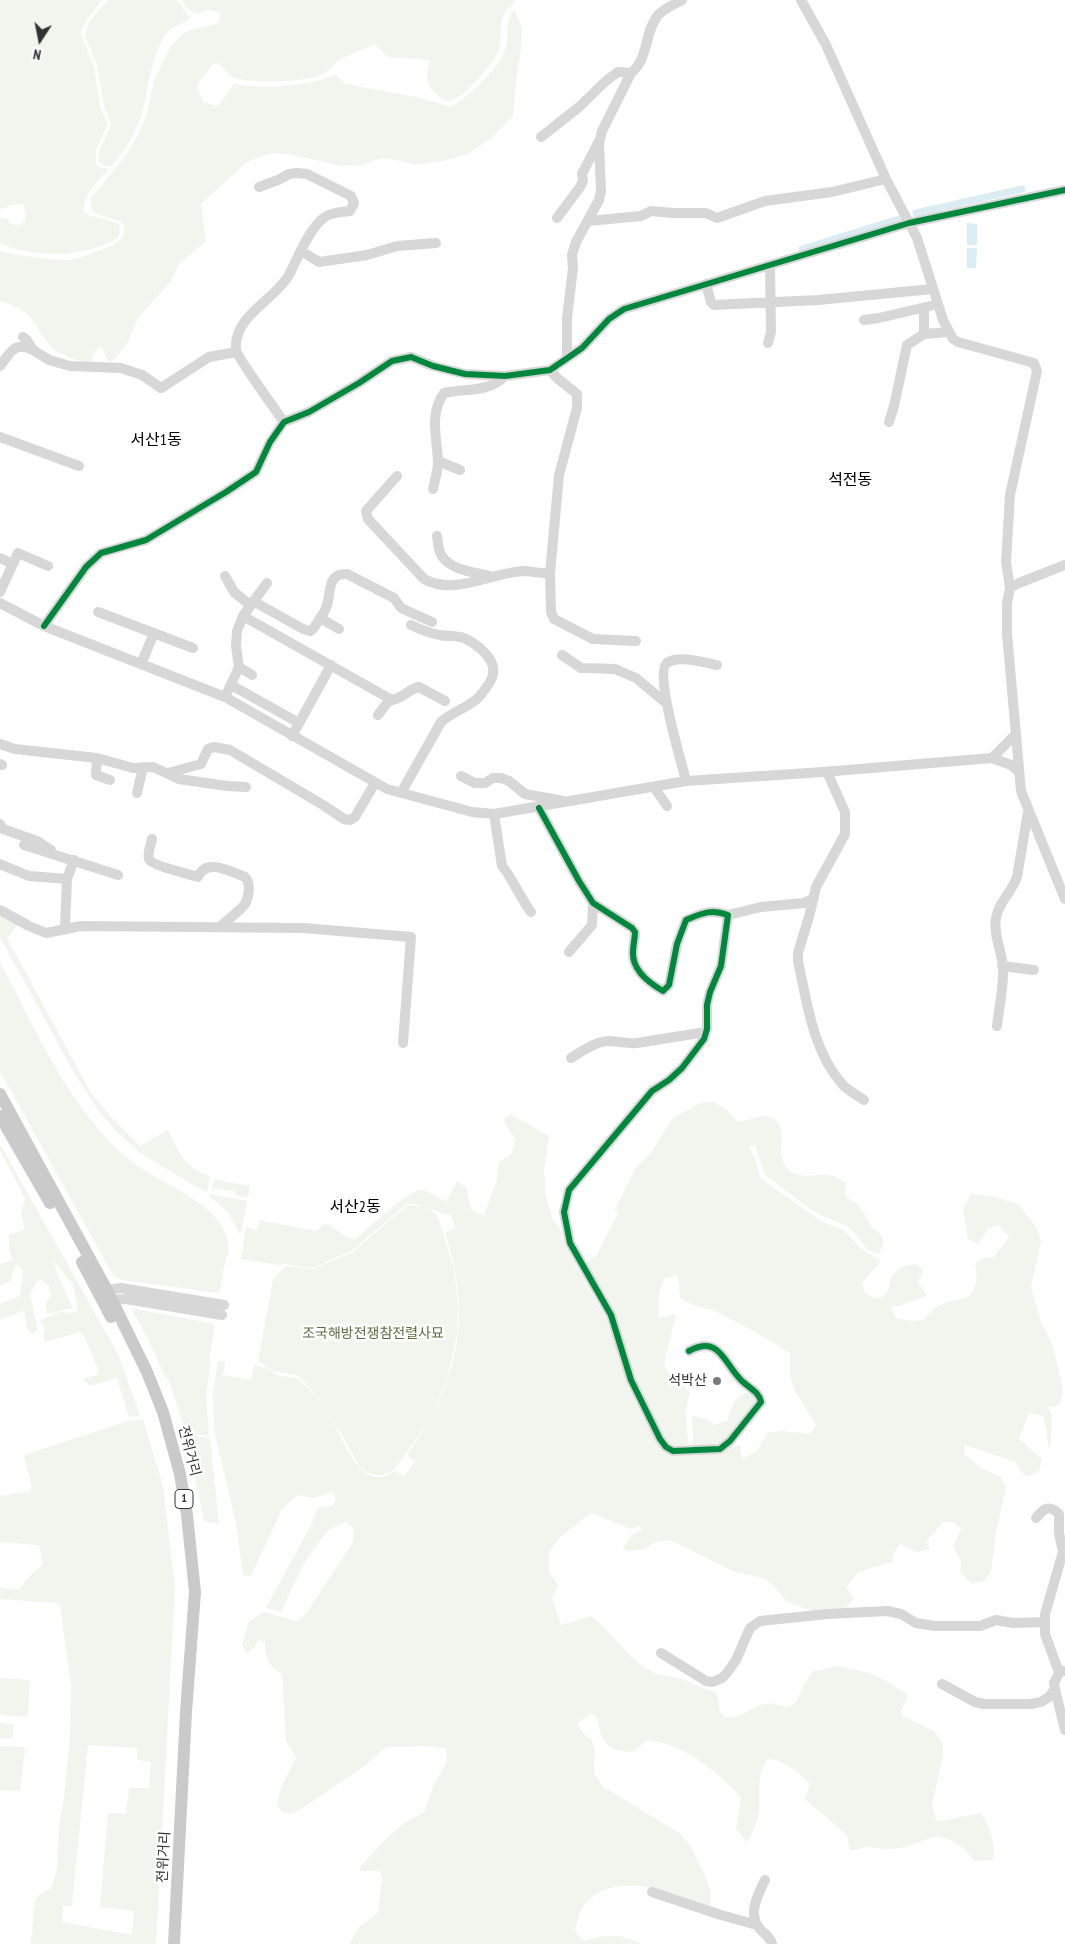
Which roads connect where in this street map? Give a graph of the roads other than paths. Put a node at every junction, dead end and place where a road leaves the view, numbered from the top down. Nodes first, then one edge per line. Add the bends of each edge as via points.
1 (682, 0) edge
2 (801, 0) edge
3 (631, 73) junction
4 (541, 137) dead end
5 (600, 138) junction
6 (886, 179) junction
7 (259, 187) dead end
8 (1065, 190) edge
9 (557, 218) dead end
10 (588, 221) junction
11 (909, 224) junction
12 (436, 243) dead end
13 (301, 252) junction
14 (770, 264) junction
15 (706, 284) junction
16 (933, 289) junction
17 (771, 302) junction
18 (938, 304) junction
19 (924, 308) junction
20 (864, 320) dead end
21 (949, 332) junction
22 (924, 334) junction
23 (24, 337) dead end
24 (768, 343) dead end
25 (33, 350) junction
26 (236, 352) junction
27 (567, 358) junction
28 (0, 366) edge
29 (550, 370) junction
30 (505, 376) junction
31 (284, 422) junction
32 (889, 422) dead end
33 (0, 436) edge
34 (438, 461) junction
35 (79, 466) dead end
36 (460, 470) dead end
37 (397, 476) dead end
38 (433, 489) dead end
39 (437, 536) dead end
40 (0, 558) edge
41 (13, 564) junction
42 (1065, 565) edge
43 (48, 566) dead end
44 (550, 573) junction
45 (225, 576) dead end
46 (493, 576) junction
47 (267, 583) dead end
48 (1010, 588) junction
49 (0, 592) edge
50 (0, 603) edge
51 (252, 603) junction
52 (98, 612) dead end
53 (242, 616) junction
54 (320, 618) junction
55 (432, 622) dead end
56 (411, 625) dead end
57 (44, 626) junction
58 (339, 629) dead end
59 (154, 633) junction
60 (636, 641) dead end
61 (193, 648) dead end
62 (562, 655) dead end
63 (141, 664) junction
64 (717, 664) dead end
65 (331, 665) junction
66 (239, 667) junction
67 (252, 675) dead end
68 (232, 685) junction
69 (225, 697) junction
70 (392, 700) junction
71 (445, 701) dead end
72 (666, 703) junction
73 (378, 716) dead end
74 (300, 723) junction
75 (1016, 734) junction
76 (292, 736) junction
77 (0, 744) edge
78 (97, 758) junction
79 (992, 758) junction
80 (143, 767) junction
81 (1018, 771) junction
82 (827, 772) junction
83 (168, 773) junction
84 (460, 776) dead end
85 (179, 779) junction
86 (110, 780) dead end
87 (686, 781) junction
88 (375, 783) junction
89 (246, 787) dead end
90 (654, 787) junction
91 (177, 790) dead end
92 (137, 793) dead end
93 (401, 793) junction
94 (567, 802) junction
95 (667, 806) dead end
96 (539, 808) junction
97 (1028, 811) junction
98 (494, 814) junction
99 (0, 824) edge
100 (152, 839) dead end
101 (24, 845) dead end
102 (61, 856) junction
103 (74, 860) junction
104 (0, 864) edge
105 (118, 875) dead end
106 (67, 878) junction
107 (814, 898) junction
108 (1065, 899) edge
109 (594, 903) junction
110 (0, 910) edge
111 (531, 912) dead end
112 (728, 915) junction
113 (220, 927) junction
114 (65, 928) junction
115 (569, 952) dead end
116 (1002, 966) junction
117 (1034, 970) dead end
118 (996, 1026) dead end
119 (706, 1032) junction
120 (402, 1043) dead end
121 (571, 1058) dead end
122 (0, 1094) edge
123 (864, 1100) dead end
124 (0, 1116) edge
125 (110, 1295) junction
126 (223, 1310) dead end
127 (688, 1352) dead end
128 (1036, 1518) dead end
129 (1045, 1622) junction
130 (661, 1653) dead end
131 (1063, 1671) edge
132 (942, 1684) dead end
133 (1055, 1689) junction
134 (1065, 1730) edge
135 (765, 1880) dead end
136 (652, 1892) dead end
137 (757, 1925) junction
138 (168, 1944) edge
139 (174, 1944) edge
140 (772, 1944) edge

1 - 3 street via 659,14 652,25 641,60
2 - 6 street via 826,45
3 - 4 street via 618,72
3 - 5 street
5 - 9 street via 582,174 580,187
5 - 10 street via 601,191 598,206
6 - 10 street via 832,192 765,201 718,218 706,213 651,211 641,216
6 - 11 street
7 - 13 street via 289,174 307,174 354,199 350,210 331,214 320,221
8 - 11 street
10 - 27 street via 572,255
11 - 14 street
11 - 16 street via 917,238
12 - 13 street via 397,246 367,255 319,262
13 - 26 street via 287,278 239,328
14 - 15 street
14 - 17 street
15 - 17 street via 710,302 714,305
15 - 27 street via 624,310 609,319 582,348
16 - 17 street
16 - 18 street
17 - 24 street
18 - 19 street
18 - 21 street
19 - 20 street
19 - 22 street
21 - 22 street
21 - 48 street via 958,342 1034,363 1037,370 1010,495 1006,562
22 - 32 street via 906,346
23 - 25 street
25 - 26 street via 49,360 70,366 121,368 142,375 161,388 209,357
25 - 28 street via 19,346
26 - 31 street
27 - 29 street
29 - 30 street
29 - 44 street via 577,394 578,399 559,475
30 - 31 street via 459,373 418,358 403,357 309,412
30 - 34 street via 488,387 444,393 434,416
31 - 57 street via 256,472 146,540 100,553 86,567
33 - 35 street
34 - 36 street
34 - 38 street
37 - 46 street via 366,510 368,519 416,572 433,584 448,586
39 - 46 street via 440,554 450,564 462,570
40 - 41 street
41 - 43 street via 18,553
41 - 49 street
42 - 48 street
44 - 46 street via 522,571
44 - 60 street via 554,619 593,639
45 - 51 street via 234,592
47 - 51 street
48 - 75 street via 1007,634
50 - 57 street
51 - 53 street
51 - 54 street via 310,631
52 - 59 street
53 - 65 street
53 - 66 street via 236,646
54 - 55 street via 335,576 347,574 394,598 401,608
54 - 58 street
56 - 93 street via 438,635 467,639 492,663 493,674 470,705 441,722
57 - 63 street
59 - 61 street
59 - 63 street
62 - 72 street via 581,668 615,669 636,678
63 - 69 street
64 - 72 street via 677,659 667,663 663,672
65 - 70 street
65 - 74 street
66 - 67 street
66 - 68 street
68 - 69 street
68 - 74 street
69 - 76 street
70 - 71 street via 400,699 419,686
70 - 73 street
72 - 87 street
74 - 76 street
75 - 79 street
75 - 81 street
76 - 88 street
77 - 78 street via 15,749
78 - 80 street via 133,768
78 - 86 street via 96,775
79 - 81 street
79 - 82 street
80 - 83 street
80 - 92 street
81 - 97 street
82 - 87 street
82 - 107 street via 844,812 845,834 818,881
83 - 85 street
83 - 88 street via 201,764 208,749 230,750 350,820
84 - 94 street via 475,784 501,778 525,794
85 - 89 street
85 - 91 street
87 - 90 street
88 - 93 street
90 - 94 street
90 - 95 street
93 - 98 street via 472,812
94 - 96 street
96 - 98 street
96 - 109 street
97 - 108 street
97 - 116 street via 1015,884 996,917
98 - 111 street via 502,866
99 - 102 street via 3,829 37,841
100 - 113 street via 148,857 158,865 198,877 205,867 213,866 246,877 249,888 244,904
101 - 102 street
102 - 103 street
103 - 105 street
103 - 106 street
104 - 106 street via 30,876
106 - 114 street
107 - 112 street via 804,903 762,907
107 - 123 street via 798,953 811,1021 830,1067 843,1086
109 - 112 street via 632,928 635,932 633,959 651,984 663,991 669,985 677,944 686,920 716,911
109 - 115 street via 592,925
110 - 114 street via 46,933
112 - 119 street via 721,966 707,1005
113 - 114 street
113 - 120 street via 302,928 411,937
116 - 117 street
116 - 118 street
119 - 121 street via 626,1044 606,1041 594,1044
119 - 127 street via 682,1068 652,1091 569,1190 564,1212 570,1243 610,1315 631,1380 660,1439 673,1451 720,1449 756,1410 760,1398 740,1379 720,1352 709,1346 699,1346
122 - 125 main road, 전위거리 / 1
124 - 138 main road, 전위거리 / 1 via 64,1227 133,1359 155,1413 173,1475 187,1592
125 - 126 street
125 - 139 main road, 전위거리 / 1 via 163,1412 180,1474 192,1557 195,1592
128 - 129 street via 1048,1508 1059,1514 1063,1552
129 - 130 street via 996,1620 980,1626 935,1626 916,1623 901,1614 887,1611 760,1622 750,1628 727,1673 713,1682 706,1681
129 - 131 street via 1049,1647
131 - 133 street via 1054,1684
132 - 133 street via 984,1704 1041,1702
133 - 134 street
135 - 137 street via 754,1911
136 - 137 street
137 - 140 street

